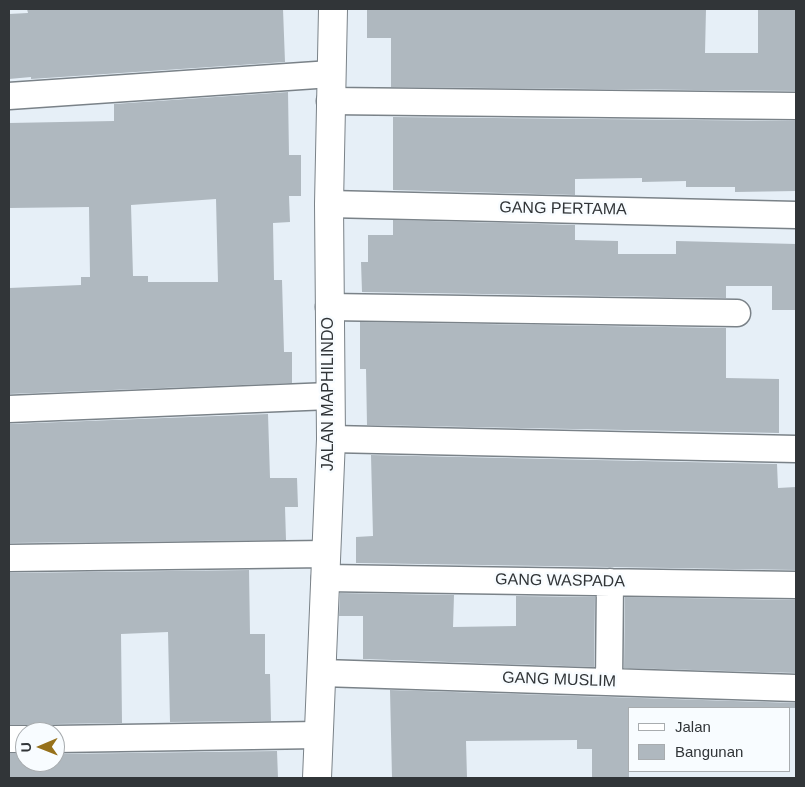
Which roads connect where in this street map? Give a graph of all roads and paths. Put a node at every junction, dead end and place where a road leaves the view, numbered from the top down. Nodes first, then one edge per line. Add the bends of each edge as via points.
1 (333, 9) edge
2 (331, 74) junction
3 (9, 96) edge
4 (330, 101) junction
5 (796, 106) edge
6 (329, 204) junction
7 (796, 215) edge
8 (329, 307) junction
9 (736, 313) dead end
10 (330, 396) junction
11 (9, 409) edge
12 (331, 439) junction
13 (796, 449) edge
14 (9, 558) edge
15 (325, 566) junction
16 (610, 582) junction
17 (796, 585) edge
18 (322, 673) junction
19 (609, 682) junction
20 (796, 688) edge
21 (318, 735) junction
22 (65, 739) edge
23 (317, 778) edge

1 - 2 street, JALAN MAPHILINDO
2 - 3 street
2 - 4 street, JALAN MAPHILINDO
4 - 5 street
4 - 6 street, JALAN MAPHILINDO
6 - 7 street, GANG PERTAMA
6 - 8 street, JALAN MAPHILINDO
8 - 9 street
8 - 10 street, JALAN MAPHILINDO
10 - 11 street
10 - 12 street, JALAN MAPHILINDO
12 - 13 street
12 - 15 street, JALAN MAPHILINDO
14 - 15 street, GANG WASPADA
15 - 16 street, GANG WASPADA
15 - 18 street, JALAN MAPHILINDO
16 - 17 street, GANG WASPADA
16 - 19 street
18 - 19 street, GANG MUSLIM
18 - 21 street, JALAN MAPHILINDO
19 - 20 street, GANG MUSLIM
21 - 22 street
21 - 23 street, JALAN MAPHILINDO

